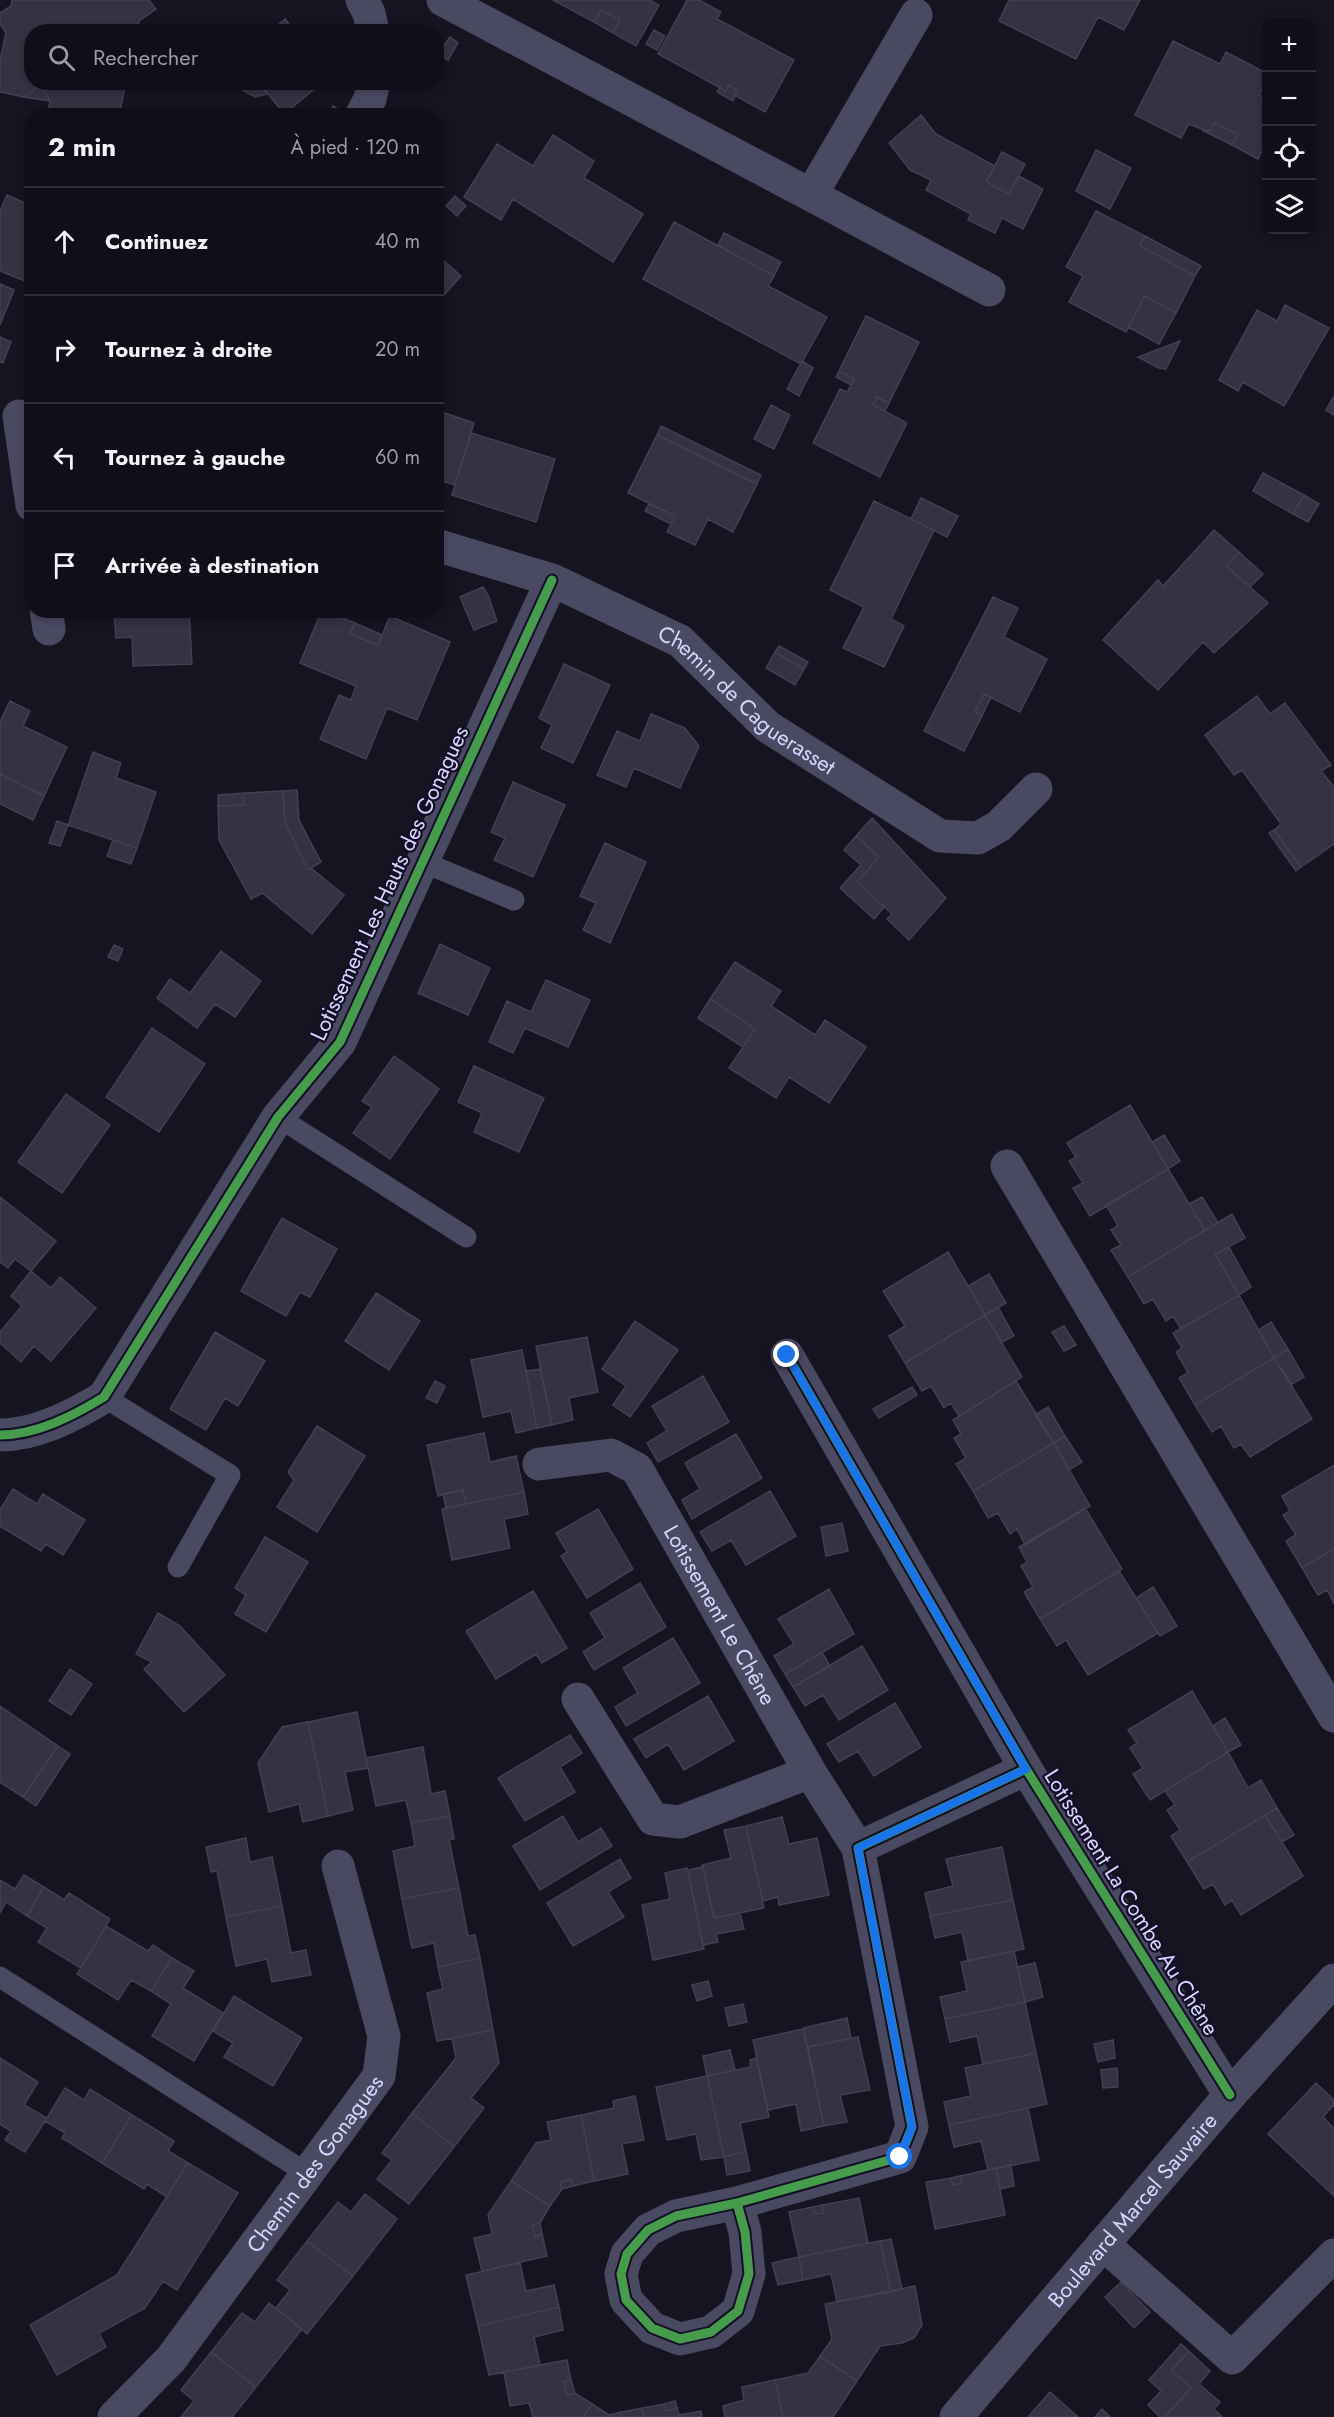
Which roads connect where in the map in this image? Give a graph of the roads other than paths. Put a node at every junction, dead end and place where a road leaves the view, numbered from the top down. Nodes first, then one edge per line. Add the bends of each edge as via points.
1 (362, 0) edge
2 (443, 0) edge
3 (916, 15) dead end
4 (371, 24) edge
5 (372, 90) edge
6 (365, 108) edge
7 (811, 195) junction
8 (989, 290) dead end
9 (17, 412) edge
10 (24, 455) edge
11 (444, 547) edge
12 (552, 580) junction
13 (1036, 789) dead end
14 (423, 862) junction
15 (514, 900) dead end
16 (278, 1117) junction
17 (1007, 1166) dead end
18 (466, 1237) dead end
19 (787, 1355) dead end
20 (104, 1397) junction
21 (0, 1435) edge
22 (539, 1464) dead end
23 (178, 1567) dead end
24 (578, 1699) dead end
25 (1334, 1716) edge
26 (1026, 1769) junction
27 (810, 1772) junction
28 (858, 1848) junction
29 (338, 1866) dead end
30 (0, 1977) edge
31 (1334, 1980) edge
32 (1230, 2095) junction
33 (308, 2174) junction
34 (737, 2203) junction
35 (1103, 2244) junction
36 (1334, 2255) edge
37 (114, 2417) edge
38 (956, 2417) edge

1 - 4 street
2 - 7 street
3 - 7 street
5 - 6 street
7 - 8 street
9 - 10 street
11 - 12 street, Chemin de Caguerasset
12 - 13 street, Chemin de Caguerasset via 680,641 768,727 940,836 978,838 999,826
12 - 14 street, Lotissement Les Hauts des Gonagues
14 - 15 lane
14 - 16 street, Lotissement Les Hauts des Gonagues via 340,1042
16 - 18 lane
16 - 20 street, Lotissement Les Hauts des Gonagues
17 - 25 street
19 - 26 street, Lotissement La Combe Au Chêne
20 - 21 street, Lotissement Les Hauts des Gonagues via 73,1416 13,1435
20 - 23 lane via 230,1475
22 - 27 street, Lotissement Le Chêne via 611,1455 637,1469
24 - 27 street via 653,1819 680,1822
26 - 28 street
26 - 32 street, Lotissement La Combe Au Chêne
27 - 28 street, Lotissement Le Chêne
28 - 34 street via 912,2127 900,2157
29 - 33 street, Chemin des Gonagues via 384,2036 379,2076
30 - 33 lane
31 - 32 street, Boulevard Marcel Sauvaire
32 - 35 street, Boulevard Marcel Sauvaire
33 - 37 street, Chemin des Gonagues via 171,2359
34 - 34 street via 676,2216 648,2230 627,2254 621,2274 626,2300 652,2328 680,2339 711,2332 738,2310 749,2274 745,2232
35 - 36 street via 1232,2358
35 - 38 street, Boulevard Marcel Sauvaire

